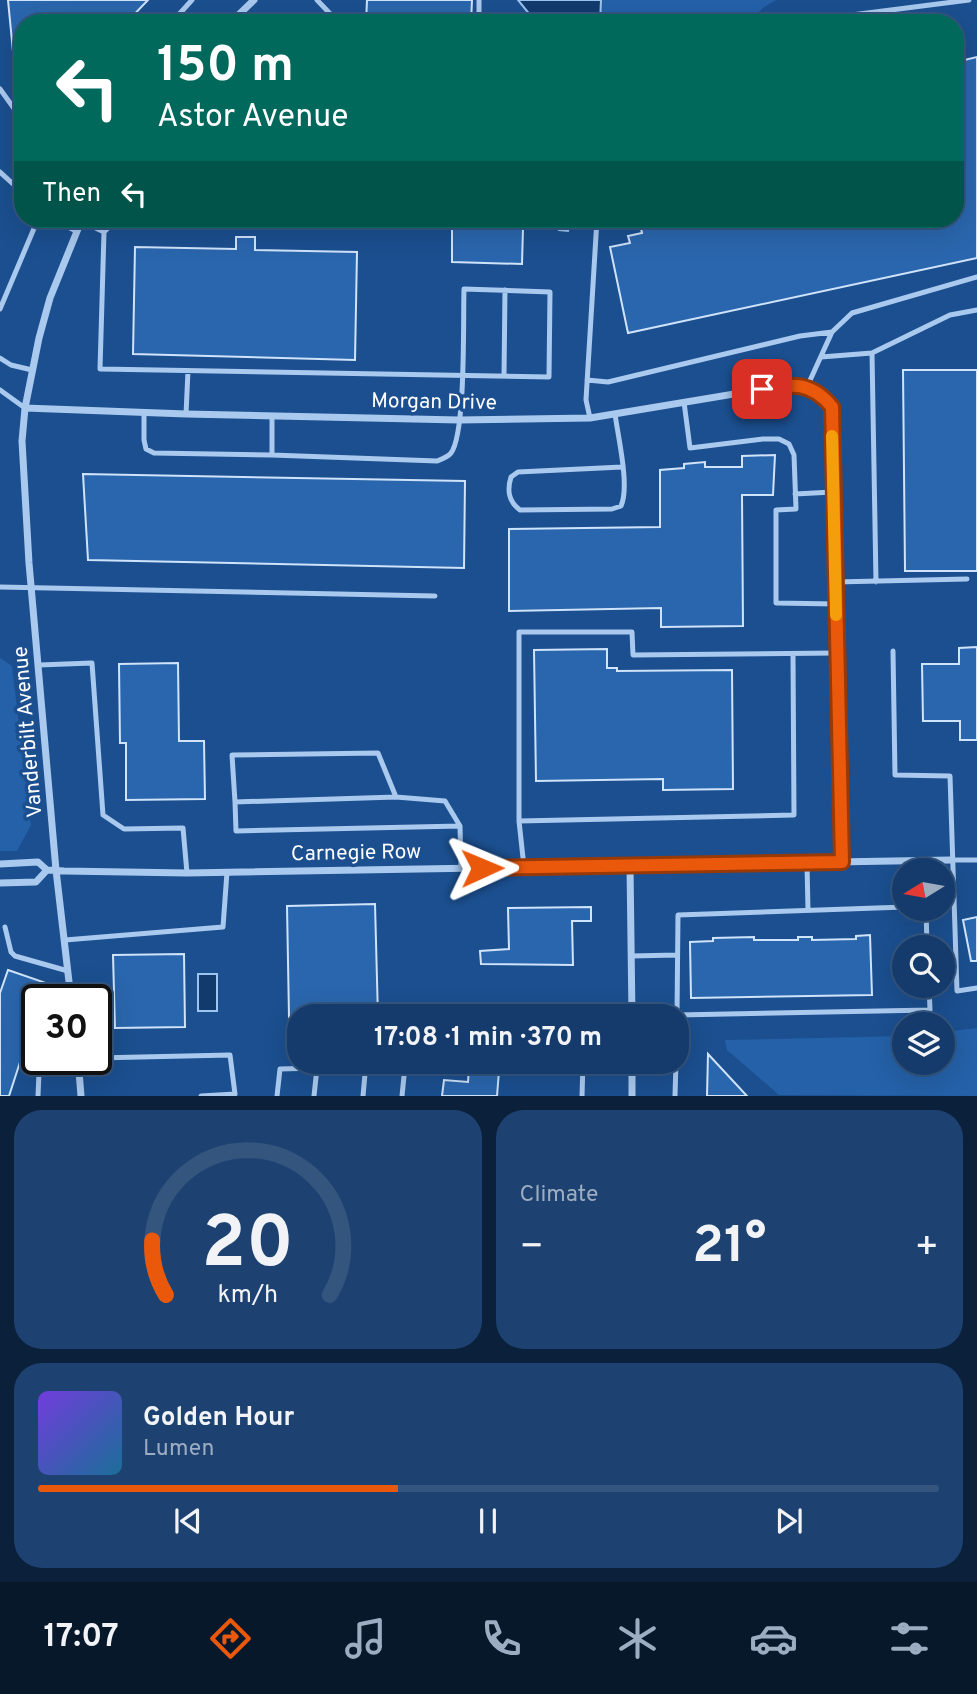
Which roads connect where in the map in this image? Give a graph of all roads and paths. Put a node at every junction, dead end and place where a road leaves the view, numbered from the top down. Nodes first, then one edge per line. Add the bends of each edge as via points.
1 (192, 0) edge
2 (254, 0) edge
3 (317, 0) edge
4 (969, 0) edge
5 (179, 14) edge
6 (239, 14) edge
7 (330, 14) edge
8 (859, 14) edge
9 (0, 89) edge
10 (14, 108) edge
11 (0, 172) edge
12 (14, 185) edge
13 (34, 228) edge
14 (70, 228) edge
15 (78, 228) edge
16 (97, 228) edge
17 (108, 228) edge
18 (596, 228) edge
19 (76, 231) junction
20 (104, 232) junction
21 (977, 277) edge
22 (505, 290) junction
23 (0, 309) edge
24 (977, 310) edge
25 (832, 332) junction
26 (872, 354) junction
27 (821, 357) junction
28 (0, 358) edge
29 (32, 370) junction
30 (188, 370) junction
31 (462, 375) junction
32 (504, 376) junction
33 (587, 380) junction
34 (807, 387) junction
35 (0, 390) edge
36 (684, 402) junction
37 (25, 408) junction
38 (144, 413) junction
39 (186, 414) junction
40 (615, 414) junction
41 (272, 416) junction
42 (590, 418) junction
43 (459, 420) junction
44 (272, 455) junction
45 (622, 467) junction
46 (834, 492) junction
47 (795, 494) junction
48 (967, 579) dead end
49 (835, 582) junction
50 (876, 582) junction
51 (0, 587) edge
52 (31, 589) junction
53 (435, 596) dead end
54 (836, 604) junction
55 (893, 651) dead end
56 (793, 653) junction
57 (837, 653) junction
58 (39, 665) junction
59 (396, 797) junction
60 (235, 802) junction
61 (519, 821) junction
62 (460, 826) junction
63 (951, 858) edge
64 (956, 860) edge
65 (977, 860) edge
66 (892, 861) edge
67 (842, 862) junction
68 (0, 864) edge
69 (807, 864) junction
70 (630, 866) junction
71 (524, 867) junction
72 (461, 868) junction
73 (52, 870) junction
74 (227, 872) junction
75 (187, 873) junction
76 (0, 883) edge
77 (892, 907) edge
78 (808, 910) junction
79 (954, 921) edge
80 (5, 927) dead end
81 (65, 940) junction
82 (677, 955) junction
83 (631, 956) junction
84 (68, 971) junction
85 (69, 984) edge
86 (977, 988) edge
87 (930, 998) edge
88 (632, 1004) edge
89 (677, 1004) edge
90 (689, 1015) edge
91 (112, 1058) edge
92 (287, 1069) edge
93 (316, 1074) edge
94 (365, 1074) edge
95 (405, 1074) edge
96 (583, 1074) edge
97 (632, 1074) edge
98 (676, 1074) edge
99 (39, 1075) edge
100 (79, 1075) edge
101 (38, 1096) edge
102 (81, 1096) edge
103 (201, 1096) edge
104 (277, 1096) edge
105 (314, 1096) edge
106 (363, 1096) edge
107 (402, 1096) edge
108 (582, 1096) edge
109 (632, 1096) edge
110 (675, 1096) edge

1 - 5 lane
2 - 6 street
3 - 7 lane
4 - 8 lane
9 - 10 lane
11 - 12 lane
13 - 23 lane
14 - 19 lane
15 - 19 street, Vanderbilt Avenue
16 - 20 lane
17 - 20 lane
18 - 33 lane
19 - 29 street, Vanderbilt Avenue via 50,298
20 - 30 lane via 100,369
21 - 25 lane via 852,313
22 - 31 lane via 464,289
22 - 32 lane
22 - 32 lane via 550,292 550,365 549,377
24 - 26 lane via 950,315
25 - 27 lane
25 - 33 lane via 608,382
26 - 27 lane
26 - 50 lane
27 - 34 lane
28 - 29 lane
29 - 37 street, Vanderbilt Avenue
30 - 31 lane
30 - 39 lane
31 - 32 lane
31 - 43 lane
33 - 42 lane
34 - 36 street, Morgan Drive via 788,385
34 - 46 street via 822,394 832,407
35 - 37 lane
36 - 40 street, Morgan Drive
36 - 47 lane via 690,448 771,439 789,444 794,455
37 - 38 street, Morgan Drive
37 - 52 street, Vanderbilt Avenue via 22,441
38 - 39 street, Morgan Drive
38 - 44 lane via 146,449 155,453
39 - 41 street, Morgan Drive
40 - 42 street, Morgan Drive
40 - 45 lane
41 - 43 street, Morgan Drive
41 - 44 lane
42 - 43 street, Morgan Drive
43 - 44 lane via 452,452 437,461
45 - 45 lane via 625,497 621,506 612,509 520,510 509,497 511,477 518,472
46 - 47 lane
46 - 49 street
47 - 54 lane via 796,509 776,510 776,603
48 - 50 lane
49 - 50 lane
49 - 54 street
51 - 52 lane
52 - 53 lane
52 - 58 street, Vanderbilt Avenue
54 - 57 street
55 - 63 lane via 895,775 950,776
56 - 57 lane
56 - 61 lane via 794,815
56 - 61 lane via 633,655 632,632 519,632
57 - 67 street
58 - 73 street, Vanderbilt Avenue
58 - 75 lane via 92,663 103,815 124,829 183,828
59 - 60 lane
59 - 60 lane via 378,752 232,755
59 - 62 lane via 445,801
60 - 62 lane via 236,831
61 - 71 lane
62 - 72 lane
64 - 65 lane
66 - 67 street, Carnegie Row
67 - 69 street, Carnegie Row
68 - 73 street via 38,862
69 - 70 street, Carnegie Row
69 - 78 lane
70 - 71 street, Carnegie Row
70 - 83 street
71 - 72 street, Carnegie Row
72 - 74 street, Carnegie Row
73 - 75 street, Carnegie Row
73 - 76 street via 36,882
73 - 81 street, Vanderbilt Avenue
74 - 75 street, Carnegie Row
74 - 81 lane via 223,927
77 - 78 lane
78 - 82 lane via 678,915
79 - 86 lane via 957,991
80 - 84 lane via 15,956
81 - 84 street, Vanderbilt Avenue
82 - 83 lane
82 - 89 lane
83 - 88 street
84 - 85 street, Vanderbilt Avenue
87 - 90 lane via 930,1010
91 - 103 lane via 230,1055 235,1094
92 - 104 lane via 280,1069
93 - 105 lane
94 - 106 lane
95 - 107 lane
96 - 108 lane
97 - 109 street
98 - 110 lane
99 - 101 lane
100 - 102 street

